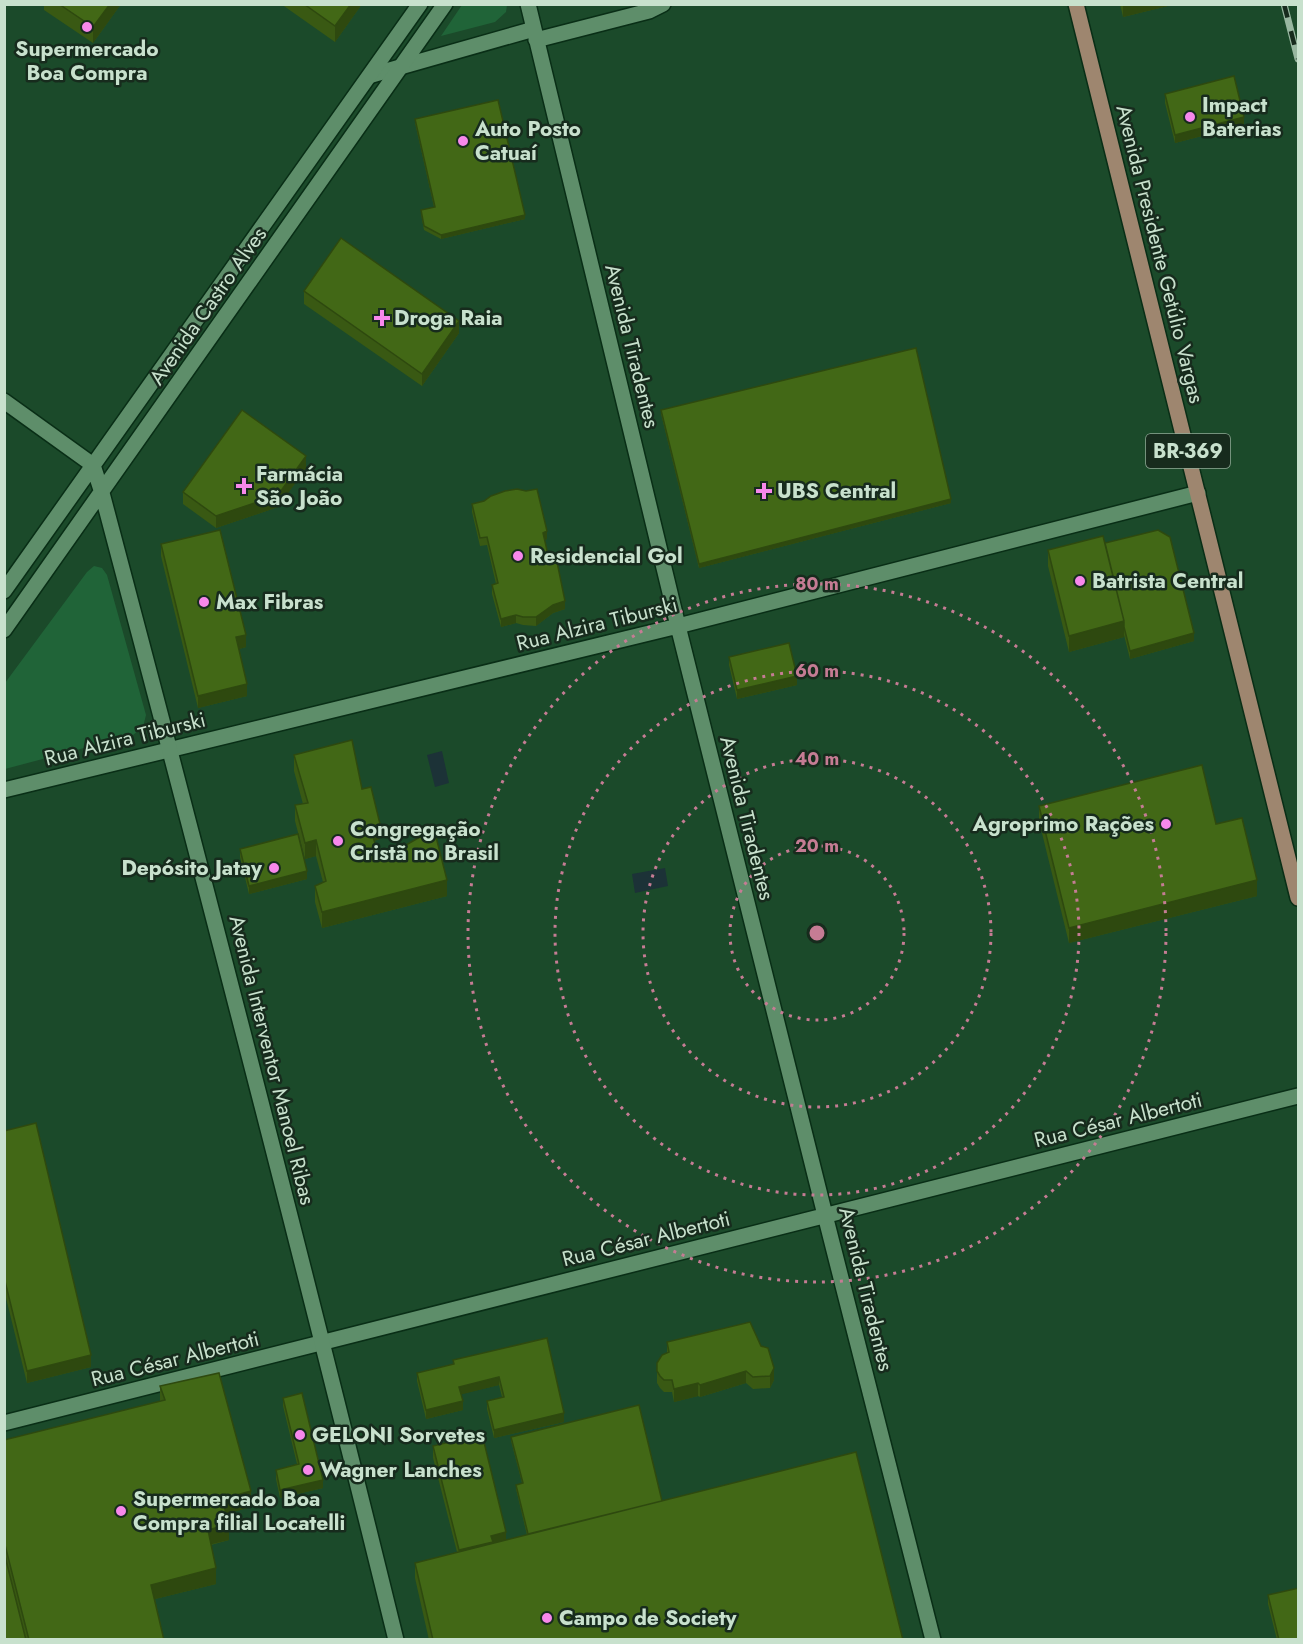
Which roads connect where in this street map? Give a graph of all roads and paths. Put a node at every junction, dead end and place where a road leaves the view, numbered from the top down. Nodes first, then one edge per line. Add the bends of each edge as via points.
1 (420, 4) edge
2 (445, 4) edge
3 (528, 4) edge
4 (663, 4) edge
5 (1076, 4) edge
6 (535, 35) junction
7 (403, 65) junction
8 (372, 75) junction
9 (240, 258) junction
10 (259, 271) junction
11 (4, 401) edge
12 (93, 465) junction
13 (102, 493) junction
14 (1198, 494) junction
15 (4, 591) edge
16 (678, 626) junction
17 (4, 630) edge
18 (170, 750) junction
19 (4, 790) edge
20 (1299, 898) edge
21 (1299, 1096) edge
22 (825, 1215) junction
23 (323, 1343) junction
24 (4, 1423) edge
25 (396, 1640) edge
26 (933, 1640) edge

1 - 8 street, Avenida Castro Alves
2 - 7 street, Avenida Castro Alves
3 - 6 street, Avenida Tiradentes
4 - 6 street via 649,11
5 - 14 main road, Avenida Presidente Getúlio Vargas / BR-369
6 - 7 street
6 - 16 street, Avenida Tiradentes
7 - 8 street
7 - 10 street, Avenida Castro Alves
8 - 9 street, Avenida Castro Alves
9 - 10 street
9 - 12 street, Avenida Castro Alves
10 - 13 street, Avenida Castro Alves
11 - 12 street
12 - 13 street, Avenida Interventor Manoel Ribas
12 - 15 street, Avenida Castro Alves
13 - 17 street, Avenida Castro Alves
13 - 18 street, Avenida Interventor Manoel Ribas
14 - 16 street, Rua Alzira Tiburski
14 - 20 main road, Avenida Presidente Getúlio Vargas / BR-369
16 - 18 street, Rua Alzira Tiburski
16 - 22 street, Avenida Tiradentes
18 - 19 street, Rua Alzira Tiburski
18 - 23 street, Avenida Interventor Manoel Ribas
21 - 22 street, Rua César Albertoti
22 - 23 street, Rua César Albertoti
22 - 26 street, Avenida Tiradentes
23 - 24 street, Rua César Albertoti
23 - 25 street, Avenida Interventor Manoel Ribas

